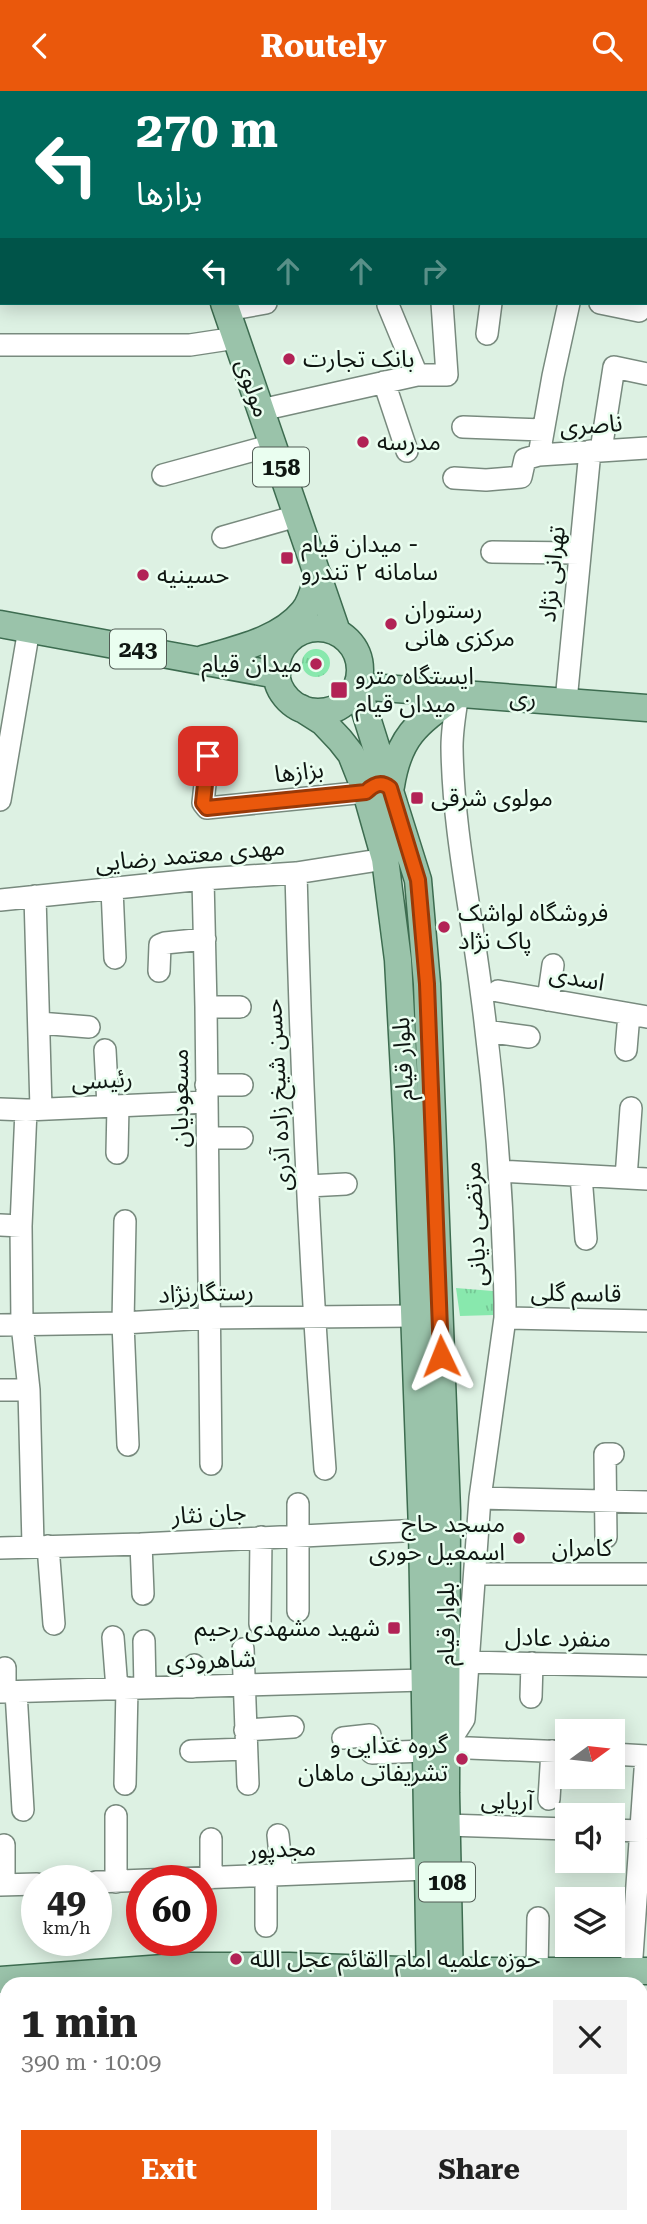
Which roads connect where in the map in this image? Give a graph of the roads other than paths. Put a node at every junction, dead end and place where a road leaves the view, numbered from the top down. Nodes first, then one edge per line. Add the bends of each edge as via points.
1 (388, 305) dead end
2 (442, 305) edge
3 (491, 305) edge
4 (569, 305) edge
5 (610, 305) edge
6 (225, 306) edge
7 (639, 311) dead end
8 (487, 334) dead end
9 (236, 338) junction
10 (0, 345) edge
11 (647, 374) edge
12 (417, 375) junction
13 (384, 382) junction
14 (261, 410) junction
15 (463, 427) dead end
16 (543, 430) junction
17 (273, 445) junction
18 (647, 448) edge
19 (407, 451) dead end
20 (596, 451) junction
21 (539, 455) junction
22 (163, 475) dead end
23 (454, 478) dead end
24 (297, 516) junction
25 (223, 537) dead end
26 (492, 552) dead end
27 (580, 552) junction
28 (318, 575) junction
29 (0, 624) edge
30 (29, 629) junction
31 (337, 632) junction
32 (198, 660) junction
33 (276, 675) junction
34 (357, 686) junction
35 (457, 694) junction
36 (566, 701) junction
37 (301, 708) junction
38 (647, 708) edge
39 (208, 756) dead end
40 (378, 790) junction
41 (0, 800) edge
42 (385, 859) junction
43 (296, 873) junction
44 (203, 879) junction
45 (112, 889) junction
46 (35, 896) junction
47 (0, 900) edge
48 (205, 939) junction
49 (115, 957) dead end
50 (553, 965) dead end
51 (159, 971) dead end
52 (498, 991) dead end
53 (548, 1000) junction
54 (206, 1007) junction
55 (240, 1007) dead end
56 (638, 1016) edge
57 (39, 1023) junction
58 (89, 1027) dead end
59 (486, 1031) junction
60 (529, 1037) dead end
61 (105, 1050) dead end
62 (626, 1051) dead end
63 (242, 1085) dead end
64 (206, 1094) junction
65 (113, 1106) junction
66 (631, 1108) dead end
67 (0, 1109) edge
68 (34, 1109) junction
69 (242, 1137) dead end
70 (207, 1138) junction
71 (117, 1153) dead end
72 (499, 1171) junction
73 (582, 1176) junction
74 (637, 1178) edge
75 (346, 1184) dead end
76 (308, 1186) junction
77 (125, 1221) dead end
78 (0, 1225) edge
79 (22, 1226) junction
80 (586, 1239) dead end
81 (313, 1315) junction
82 (414, 1316) junction
83 (209, 1318) junction
84 (505, 1318) junction
85 (647, 1321) edge
86 (123, 1323) junction
87 (22, 1324) junction
88 (0, 1325) edge
89 (29, 1390) junction
90 (0, 1391) edge
91 (128, 1444) dead end
92 (613, 1454) dead end
93 (211, 1464) dead end
94 (325, 1469) dead end
95 (480, 1498) junction
96 (605, 1501) junction
97 (647, 1502) edge
98 (298, 1504) dead end
99 (422, 1530) junction
100 (299, 1535) junction
101 (261, 1537) junction
102 (606, 1537) dead end
103 (141, 1544) junction
104 (40, 1546) junction
105 (0, 1548) edge
106 (475, 1574) junction
107 (647, 1574) edge
108 (143, 1594) dead end
109 (298, 1611) dead end
110 (54, 1624) dead end
111 (260, 1624) dead end
112 (113, 1637) dead end
113 (144, 1641) dead end
114 (243, 1649) dead end
115 (467, 1662) junction
116 (532, 1663) junction
117 (194, 1665) dead end
118 (647, 1666) edge
119 (5, 1668) dead end
120 (424, 1680) junction
121 (244, 1685) junction
122 (193, 1687) junction
123 (130, 1688) junction
124 (7, 1692) edge
125 (531, 1697) dead end
126 (293, 1727) dead end
127 (343, 1738) dead end
128 (246, 1739) junction
129 (436, 1749) junction
130 (191, 1751) dead end
131 (555, 1752) edge
132 (625, 1755) edge
133 (646, 1756) edge
134 (555, 1771) edge
135 (125, 1784) dead end
136 (247, 1784) dead end
137 (549, 1799) dead end
138 (23, 1810) dead end
139 (116, 1816) dead end
140 (446, 1825) junction
141 (555, 1829) edge
142 (625, 1830) edge
143 (640, 1831) junction
144 (278, 1835) dead end
145 (211, 1839) dead end
146 (4, 1845) dead end
147 (109, 1865) edge
148 (211, 1865) edge
149 (642, 1866) edge
150 (427, 1870) junction
151 (274, 1875) junction
152 (217, 1878) edge
153 (21, 1884) edge
154 (2, 1885) edge
155 (538, 1918) dead end
156 (266, 1926) dead end
157 (537, 1971) junction
158 (639, 1971) edge
159 (193, 1975) edge
160 (144, 1977) edge
161 (414, 1977) edge
162 (437, 1977) edge
163 (437, 1977) edge
164 (505, 1977) edge
165 (579, 1977) edge
166 (594, 1977) edge

1 - 12 street
2 - 12 street via 447,375
3 - 8 street
4 - 16 street
5 - 7 street
6 - 9 main road, مولوی / 158
9 - 10 street via 190,345
9 - 14 main road, مولوی / 158
11 - 20 street, تهرانی نژاد via 614,367
12 - 13 street
13 - 14 street
13 - 19 street
14 - 17 main road, مولوی / 158
15 - 16 street
16 - 21 street
17 - 22 street
17 - 24 main road, مولوی / 158
18 - 20 street, ناصری
20 - 21 street, ناصری
20 - 27 street, تهرانی نژاد
21 - 23 street via 525,459 521,477
24 - 25 street
24 - 28 main road, مولوی / 158
26 - 27 street
27 - 36 street, تهرانی نژاد
28 - 31 main road, مولوی / 158
28 - 32 main road via 305,610 282,629
29 - 30 main road, 243
30 - 32 main road, 243
30 - 41 street
31 - 33 main road via 318,628 296,634 280,652
31 - 34 main road via 355,650 360,674
32 - 33 main road, 243
33 - 37 main road via 289,700
34 - 35 main road, ری
34 - 37 main road via 340,706 314,712
34 - 40 main road, بلوار قیام / 108
35 - 36 main road, ری
35 - 40 main road via 406,738
35 - 59 street, مرتضی دیانی via 454,780
36 - 38 main road, ری
37 - 40 main road, بلوار قیام / 108 via 340,740
39 - 40 street, بزازها via 203,803 207,808
40 - 42 main road, بلوار قیام / 108
40 - 129 main road, بلوار قیام / 108 via 418,880 427,984 447,1511
42 - 43 street, مهدی معتمد رضایی
42 - 82 main road, بلوار قیام / 108 via 398,960
43 - 44 street, مهدی معتمد رضایی
43 - 76 street, حسن شیخ زاده آذری
44 - 45 street, مهدی معتمد رضایی
44 - 48 street, مسعودیان
45 - 46 street, مهدی معتمد رضایی
45 - 49 street
46 - 47 street, مهدی معتمد رضایی
46 - 57 street
48 - 51 street via 160,945
48 - 54 street, مسعودیان
50 - 53 street
52 - 53 street, اسدی
53 - 56 street, اسدی
54 - 55 street
54 - 64 street, مسعودیان
56 - 62 street
57 - 58 street
57 - 68 street
59 - 60 street
59 - 72 street, مرتضی دیانی
61 - 65 street
63 - 64 street, رئیسی
64 - 65 street, رئیسی
64 - 70 street, مسعودیان
65 - 68 street, رئیسی
65 - 71 street
66 - 74 street
67 - 68 street, رئیسی
68 - 79 street
69 - 70 street
70 - 83 street, مسعودیان
72 - 73 street
72 - 84 street, مرتضی دیانی
73 - 74 street
73 - 80 street
75 - 76 street
76 - 81 street, حسن شیخ زاده آذری
77 - 86 street
78 - 79 street
79 - 87 street
81 - 82 street, رستگارنژاد
81 - 83 street, رستگارنژاد
81 - 94 street, حسن شیخ زاده آذری
82 - 99 main road, بلوار قیام / 108
83 - 86 street, رستگارنژاد
83 - 93 street, مسعودیان
84 - 85 street, قاسم گلی
84 - 95 street, مرتضی دیانی
86 - 87 street, رستگارنژاد
86 - 91 street
87 - 88 street, رستگارنژاد
87 - 89 street
89 - 90 street
89 - 104 street
92 - 96 street via 605,1454
95 - 96 street
95 - 106 street, مرتضی دیانی
96 - 97 street
96 - 102 street
98 - 100 street
99 - 100 street, جان نثار
99 - 120 main road, بلوار قیام / 108
100 - 101 street, جان نثار
100 - 109 street
101 - 103 street, جان نثار
101 - 111 street
103 - 104 street, جان نثار
103 - 108 street
104 - 105 street, جان نثار
104 - 110 street
106 - 107 street, کامران
106 - 115 street, مرتضی دیانی
112 - 123 street
113 - 123 street
114 - 121 street
115 - 116 street, منفرد عادل
115 - 129 street, مرتضی دیانی via 464,1719
116 - 118 street, منفرد عادل
116 - 125 street
117 - 122 street
119 - 124 street
120 - 121 street, شاهرودی
120 - 129 main road, بلوار قیام / 108
121 - 122 street, شاهرودی
121 - 128 street
122 - 123 street, شاهرودی
123 - 124 street, شاهرودی
123 - 135 street
124 - 138 street
126 - 128 street
127 - 129 street via 370,1735 371,1761
128 - 130 street
128 - 136 street
129 - 131 street
129 - 140 main road, بلوار قیام / 108
129 - 150 main road, بلوار قیام / 108
132 - 133 street
133 - 143 street
134 - 137 street
139 - 147 street
140 - 141 street, آریایی
140 - 162 main road, بلوار قیام / 108
142 - 143 street
143 - 149 street
144 - 151 street
145 - 148 street
146 - 154 street
149 - 158 street
150 - 151 street, مجدپور
150 - 163 main road, بلوار قیام / 108
151 - 152 street, مجدپور
151 - 156 street
153 - 154 street
155 - 157 street
157 - 164 main road
157 - 165 main road
158 - 166 main road
159 - 160 main road
159 - 161 main road via 289,1966

